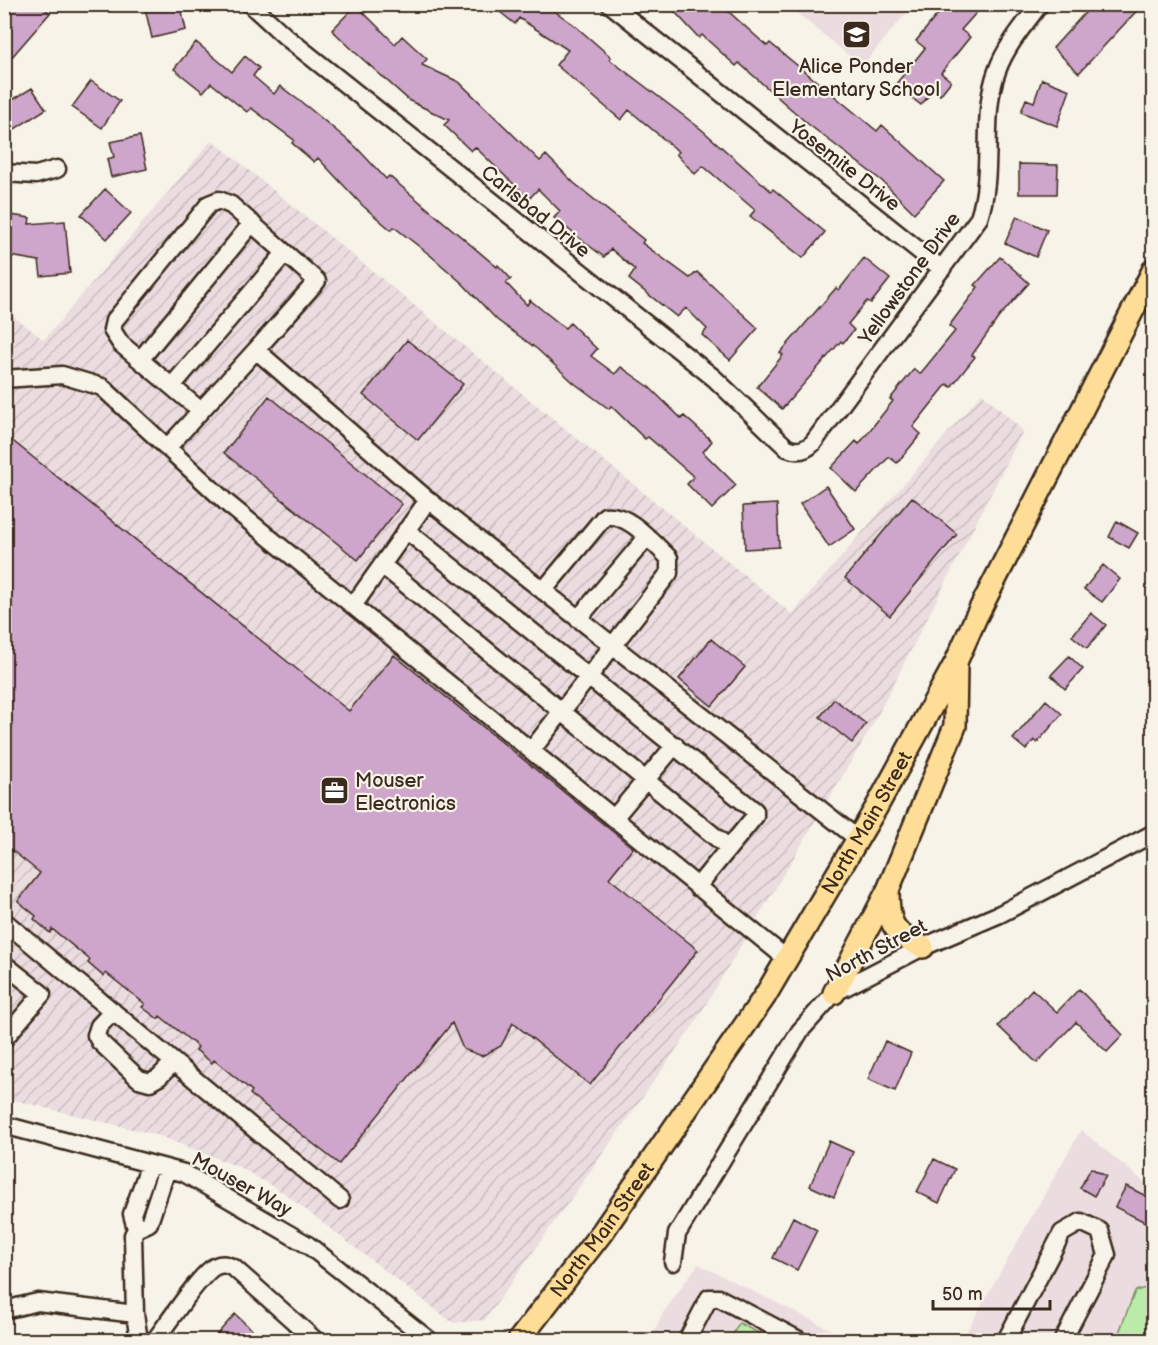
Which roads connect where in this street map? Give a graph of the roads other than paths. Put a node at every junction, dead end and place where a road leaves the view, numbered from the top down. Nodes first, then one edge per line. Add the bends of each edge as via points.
1 (250, 4) edge
2 (610, 4) edge
3 (1040, 4) edge
4 (57, 169) dead end
5 (4, 173) edge
6 (252, 223) junction
7 (285, 253) junction
8 (942, 268) junction
9 (1153, 272) edge
10 (256, 350) junction
11 (140, 360) junction
12 (4, 380) edge
13 (172, 386) junction
14 (201, 411) junction
15 (168, 448) junction
16 (795, 451) joint
17 (428, 500) junction
18 (406, 530) junction
19 (647, 537) junction
20 (382, 565) junction
21 (543, 591) junction
22 (353, 606) junction
23 (578, 619) junction
24 (611, 645) junction
25 (956, 662) junction
26 (588, 675) junction
27 (561, 711) junction
28 (675, 745) junction
29 (531, 751) junction
30 (646, 779) junction
31 (614, 818) junction
32 (1154, 833) edge
33 (858, 839) junction
34 (729, 848) junction
35 (698, 886) junction
36 (888, 890) junction
37 (6, 926) edge
38 (923, 947) junction
39 (787, 959) junction
40 (4, 964) edge
41 (834, 993) junction
42 (113, 1011) junction
43 (8, 1029) edge
44 (174, 1062) junction
45 (4, 1125) edge
46 (150, 1164) junction
47 (167, 1169) junction
48 (340, 1200) dead end
49 (136, 1228) junction
50 (673, 1262) dead end
51 (4, 1310) edge
52 (135, 1314) junction
53 (139, 1341) edge
54 (155, 1341) edge
55 (315, 1341) edge
56 (429, 1341) edge
57 (519, 1341) edge
58 (687, 1341) edge
59 (799, 1341) edge
60 (1006, 1341) edge
61 (1063, 1341) edge

1 - 16 street, Carlsbad Drive via 714,378
2 - 8 street, Yosemite Drive
3 - 8 street, Yellowstone Drive via 1016,35 997,71 991,97 987,195 979,218
4 - 5 street via 36,176
6 - 7 street
6 - 11 street
6 - 11 street via 231,205 219,200 209,204 114,321 111,330
7 - 10 street via 317,281
7 - 13 street
8 - 16 street, Yellowstone Drive via 813,443
9 - 25 main road, North Main Street
10 - 14 street
10 - 17 street
11 - 13 street
12 - 15 street via 62,375 102,387
13 - 14 street
14 - 15 street
15 - 22 street via 228,504
17 - 18 street
17 - 21 street
18 - 20 street
18 - 26 street
19 - 21 street via 614,515 605,516
19 - 23 street
19 - 24 street via 669,558 669,573
20 - 22 street
20 - 27 street
21 - 23 street
22 - 29 street
23 - 24 street
24 - 26 street
24 - 33 street
25 - 33 main road, North Main Street
25 - 36 main road via 955,726
26 - 27 street
26 - 28 street
27 - 29 street
27 - 30 street
28 - 30 street
28 - 34 street via 755,811
29 - 31 street
30 - 31 street
30 - 34 street
31 - 35 street
32 - 38 street, North Street via 1000,914
33 - 39 main road, North Main Street
34 - 35 street
35 - 39 street
36 - 38 main road via 888,914 894,927 903,939
36 - 41 main road
37 - 42 street
38 - 41 street, North Street
39 - 57 main road, North Main Street via 609,1222
40 - 43 street via 42,994
41 - 50 street, North Street via 800,1031 677,1234
42 - 44 street
42 - 44 street via 96,1035 139,1078 150,1082
44 - 48 street
45 - 46 street, Mouser Way
46 - 47 street, Mouser Way
46 - 49 street via 132,1214
47 - 49 street via 149,1223
47 - 56 street, Mouser Way via 184,1173 308,1245
49 - 52 street
51 - 52 street via 38,1302
52 - 53 street
54 - 55 street via 200,1280 214,1266 224,1264 234,1268
58 - 59 street via 709,1298 719,1298
60 - 61 street via 1062,1233 1081,1222 1100,1231 1107,1255

